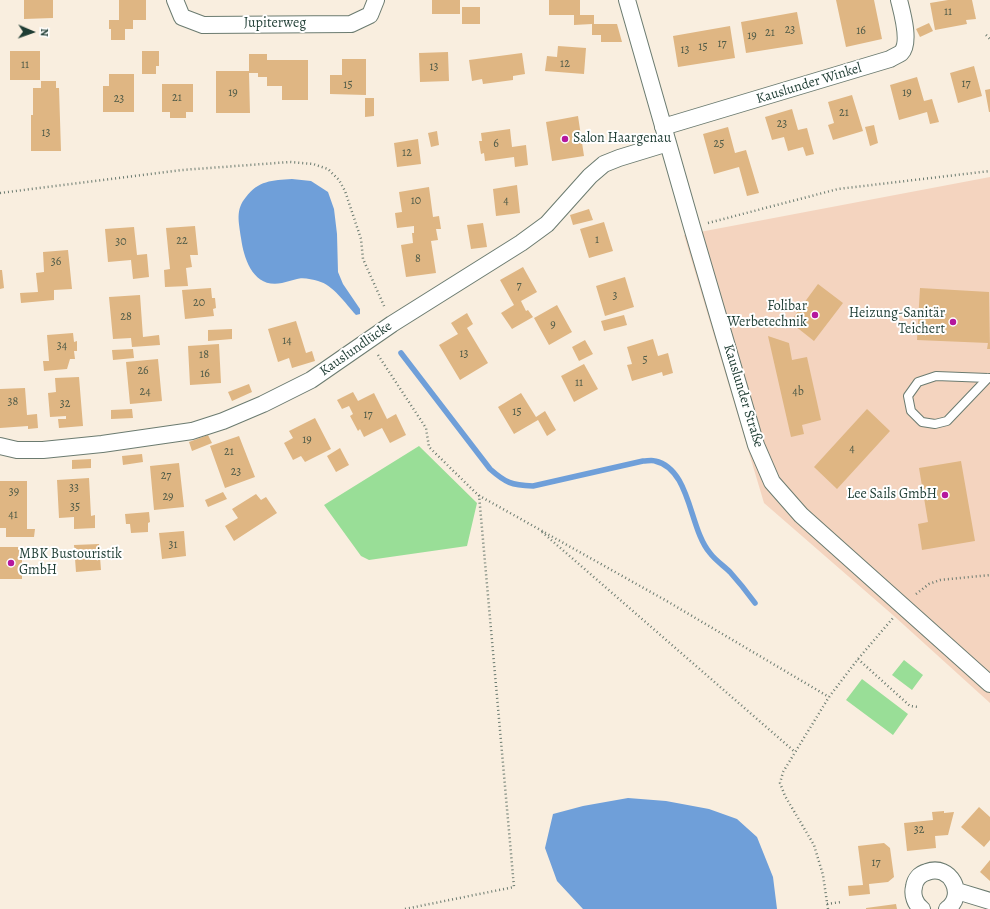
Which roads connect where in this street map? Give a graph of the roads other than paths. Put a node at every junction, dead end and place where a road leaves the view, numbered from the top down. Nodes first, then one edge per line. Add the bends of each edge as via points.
1 (175, 0) edge
2 (376, 0) edge
3 (627, 0) edge
4 (899, 0) edge
5 (663, 127) junction
6 (668, 143) junction
7 (989, 378) edge
8 (0, 446) edge
9 (990, 684) edge
10 (956, 891) junction
11 (990, 900) edge
12 (922, 909) edge
13 (947, 909) edge

1 - 2 street, Jupiterweg via 182,17 203,25 211,25 351,24 370,15
3 - 5 street, Kauslunder Straße
4 - 5 street, Kauslunder Winkel via 905,42 901,53 890,59
5 - 6 street, Kauslunder Straße
6 - 8 street, Kauslundlücke via 604,164 547,224 521,243 392,324 311,380 263,404 192,431 44,450 18,450
6 - 9 street, Kauslunder Straße via 756,445 772,482 801,515
7 - 7 lane via 936,376 918,382 908,396 911,410 922,422 935,424 947,421
10 - 11 street
10 - 12 street via 952,879 944,872 933,870 921,874 915,881 912,892 917,905
10 - 13 street via 955,900

